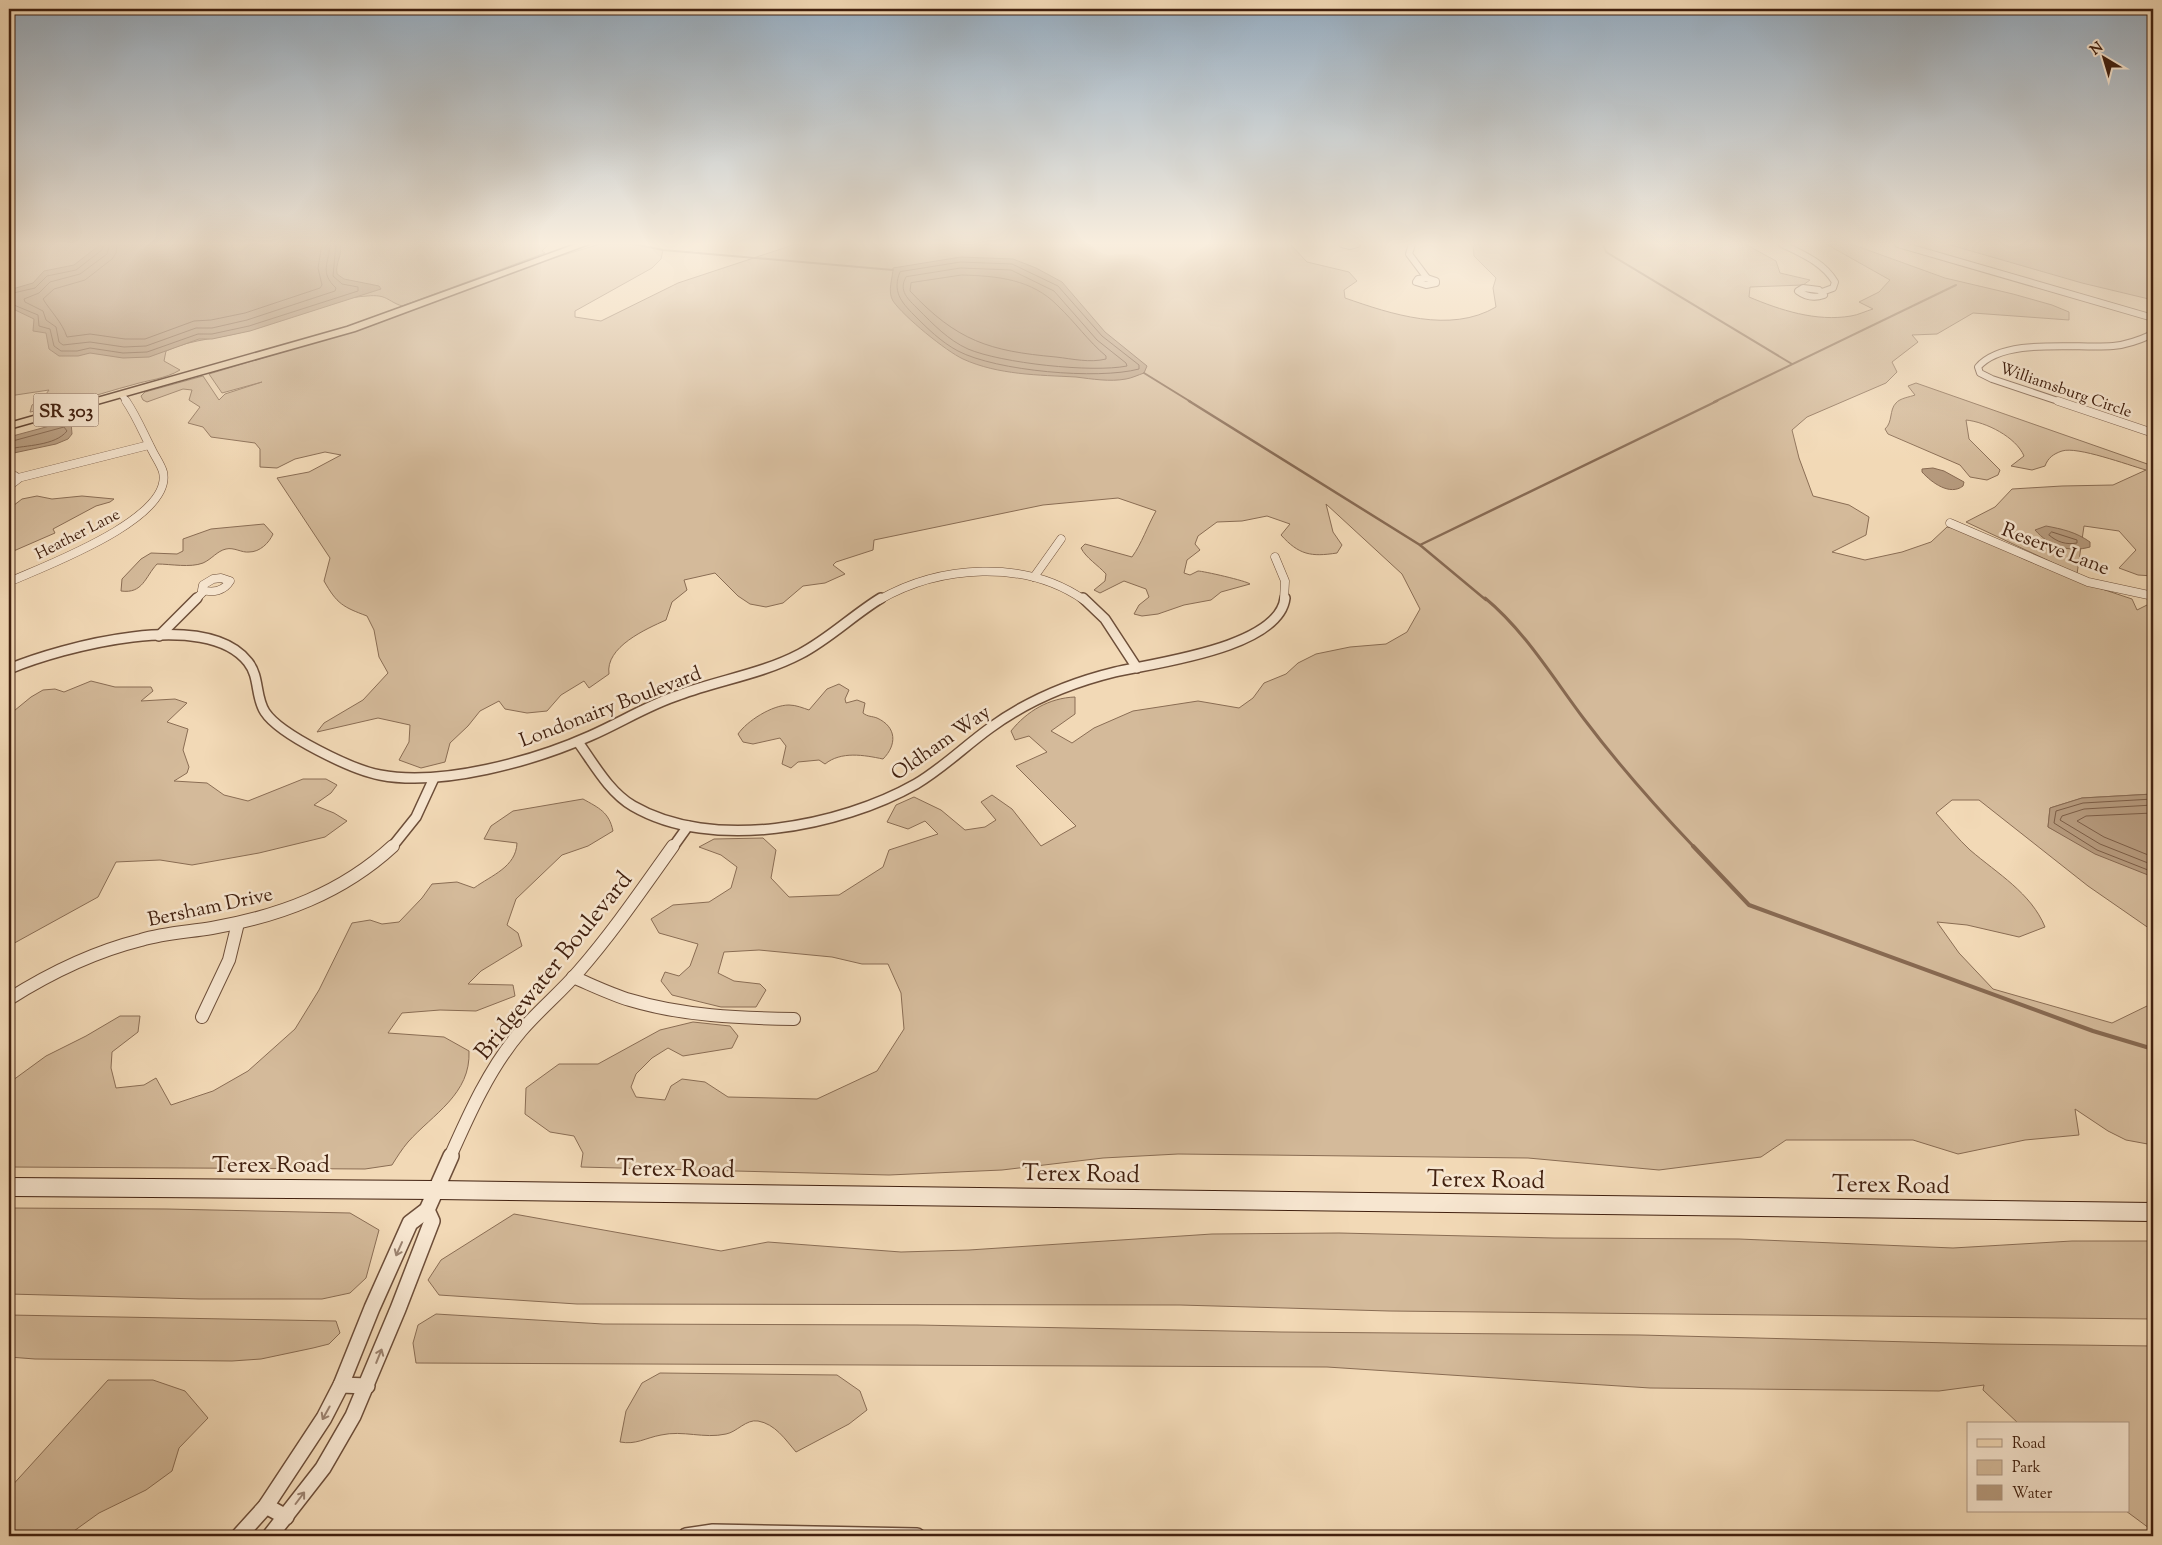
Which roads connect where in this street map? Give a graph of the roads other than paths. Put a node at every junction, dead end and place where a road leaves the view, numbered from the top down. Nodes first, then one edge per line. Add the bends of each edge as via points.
1 (387, 316) edge
2 (2153, 334) edge
3 (122, 394) junction
4 (9, 426) edge
5 (2153, 433) edge
6 (149, 445) junction
7 (9, 476) edge
8 (18, 478) junction
9 (9, 486) edge
10 (1950, 523) dead end
11 (1061, 539) dead end
12 (1275, 557) dead end
13 (1034, 578) junction
14 (9, 582) edge
15 (204, 591) dead end
16 (2153, 596) edge
17 (159, 636) junction
18 (1137, 668) junction
19 (9, 669) edge
20 (578, 742) junction
21 (434, 778) junction
22 (688, 826) junction
23 (238, 923) junction
24 (573, 977) junction
25 (9, 999) edge
26 (202, 1017) dead end
27 (794, 1019) dead end
28 (9, 1187) edge
29 (436, 1190) junction
30 (427, 1210) junction
31 (2153, 1212) edge
32 (341, 1385) junction
33 (367, 1386) junction
34 (266, 1506) junction
35 (286, 1517) junction
36 (239, 1536) edge
37 (270, 1536) edge
38 (686, 1536) edge
39 (917, 1536) edge

1 - 3 main road, SR 303
2 - 5 street, Williamsburg Circle via 2139,341 2115,345 2014,350 1998,354 1978,367 1992,379
3 - 4 main road, SR 303
3 - 6 street, Heather Lane
6 - 8 street
6 - 14 street, Heather Lane via 164,481 150,506 116,531
7 - 8 street
8 - 9 street
10 - 16 street, Reserve Lane via 2088,582
11 - 13 street
12 - 18 street, Oldham Way via 1285,579 1285,598 1278,614 1266,627 1218,649
13 - 18 street, Londonairy Boulevard via 1068,589 1094,606 1104,616
13 - 20 street, Londonairy Boulevard via 1002,572 967,572 907,586 876,602 800,654 759,671 678,695
15 - 17 street
17 - 19 street, Londonairy Boulevard via 88,643
17 - 21 street, Londonairy Boulevard via 194,637 234,649 253,666 260,702 271,720 350,766 386,777
18 - 22 street, Oldham Way via 1075,684 1020,709 916,783 852,812 801,825 758,830
20 - 21 street, Londonairy Boulevard via 521,760
20 - 22 street, Oldham Way via 613,788 632,806
21 - 23 street, Bersham Drive via 412,823 372,864 307,901
22 - 24 street, Bridgewater Boulevard via 639,895
23 - 25 street, Bersham Drive via 166,934 117,946 50,974
23 - 26 street via 231,954
24 - 27 street via 629,999 683,1012
24 - 29 street, Bridgewater Boulevard via 520,1032 495,1068 468,1116
28 - 29 main road, Terex Road
29 - 30 street, Bridgewater Boulevard
29 - 31 main road, Terex Road
30 -> 32 street via 410,1223
33 -> 30 street via 432,1221
32 - 33 street
32 -> 34 street
35 -> 33 street via 323,1468
34 - 35 street
34 - 36 street
35 - 37 street
38 - 39 street via 713,1532

